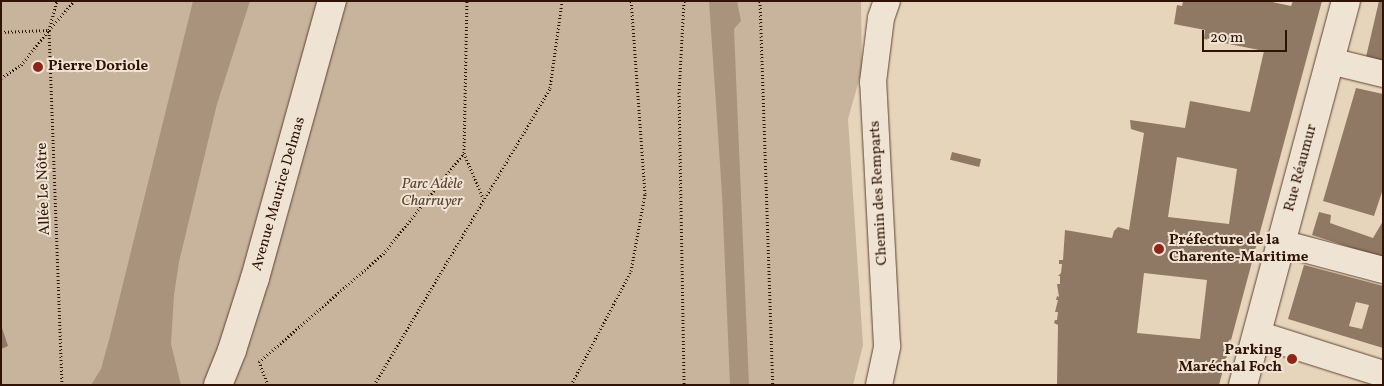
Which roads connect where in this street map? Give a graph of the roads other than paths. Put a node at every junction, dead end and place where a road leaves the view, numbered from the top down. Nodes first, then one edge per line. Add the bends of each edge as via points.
1 (332, 1) edge
2 (887, 1) edge
3 (1346, 1) edge
4 (1330, 61) junction
5 (1383, 74) edge
6 (1281, 243) junction
7 (1383, 270) edge
8 (1257, 334) junction
9 (1383, 374) edge
10 (218, 385) edge
11 (879, 385) edge
12 (1243, 385) edge

1 - 10 street, Avenue Maurice Delmas via 256,278
2 - 11 street, Chemin des Remparts via 881,18 873,82 887,346
3 - 4 street, Rue Réaumur
4 - 5 street
4 - 6 street, Rue Réaumur
6 - 7 street
6 - 8 street, Rue Réaumur
8 - 9 street
8 - 12 street, Rue Réaumur

